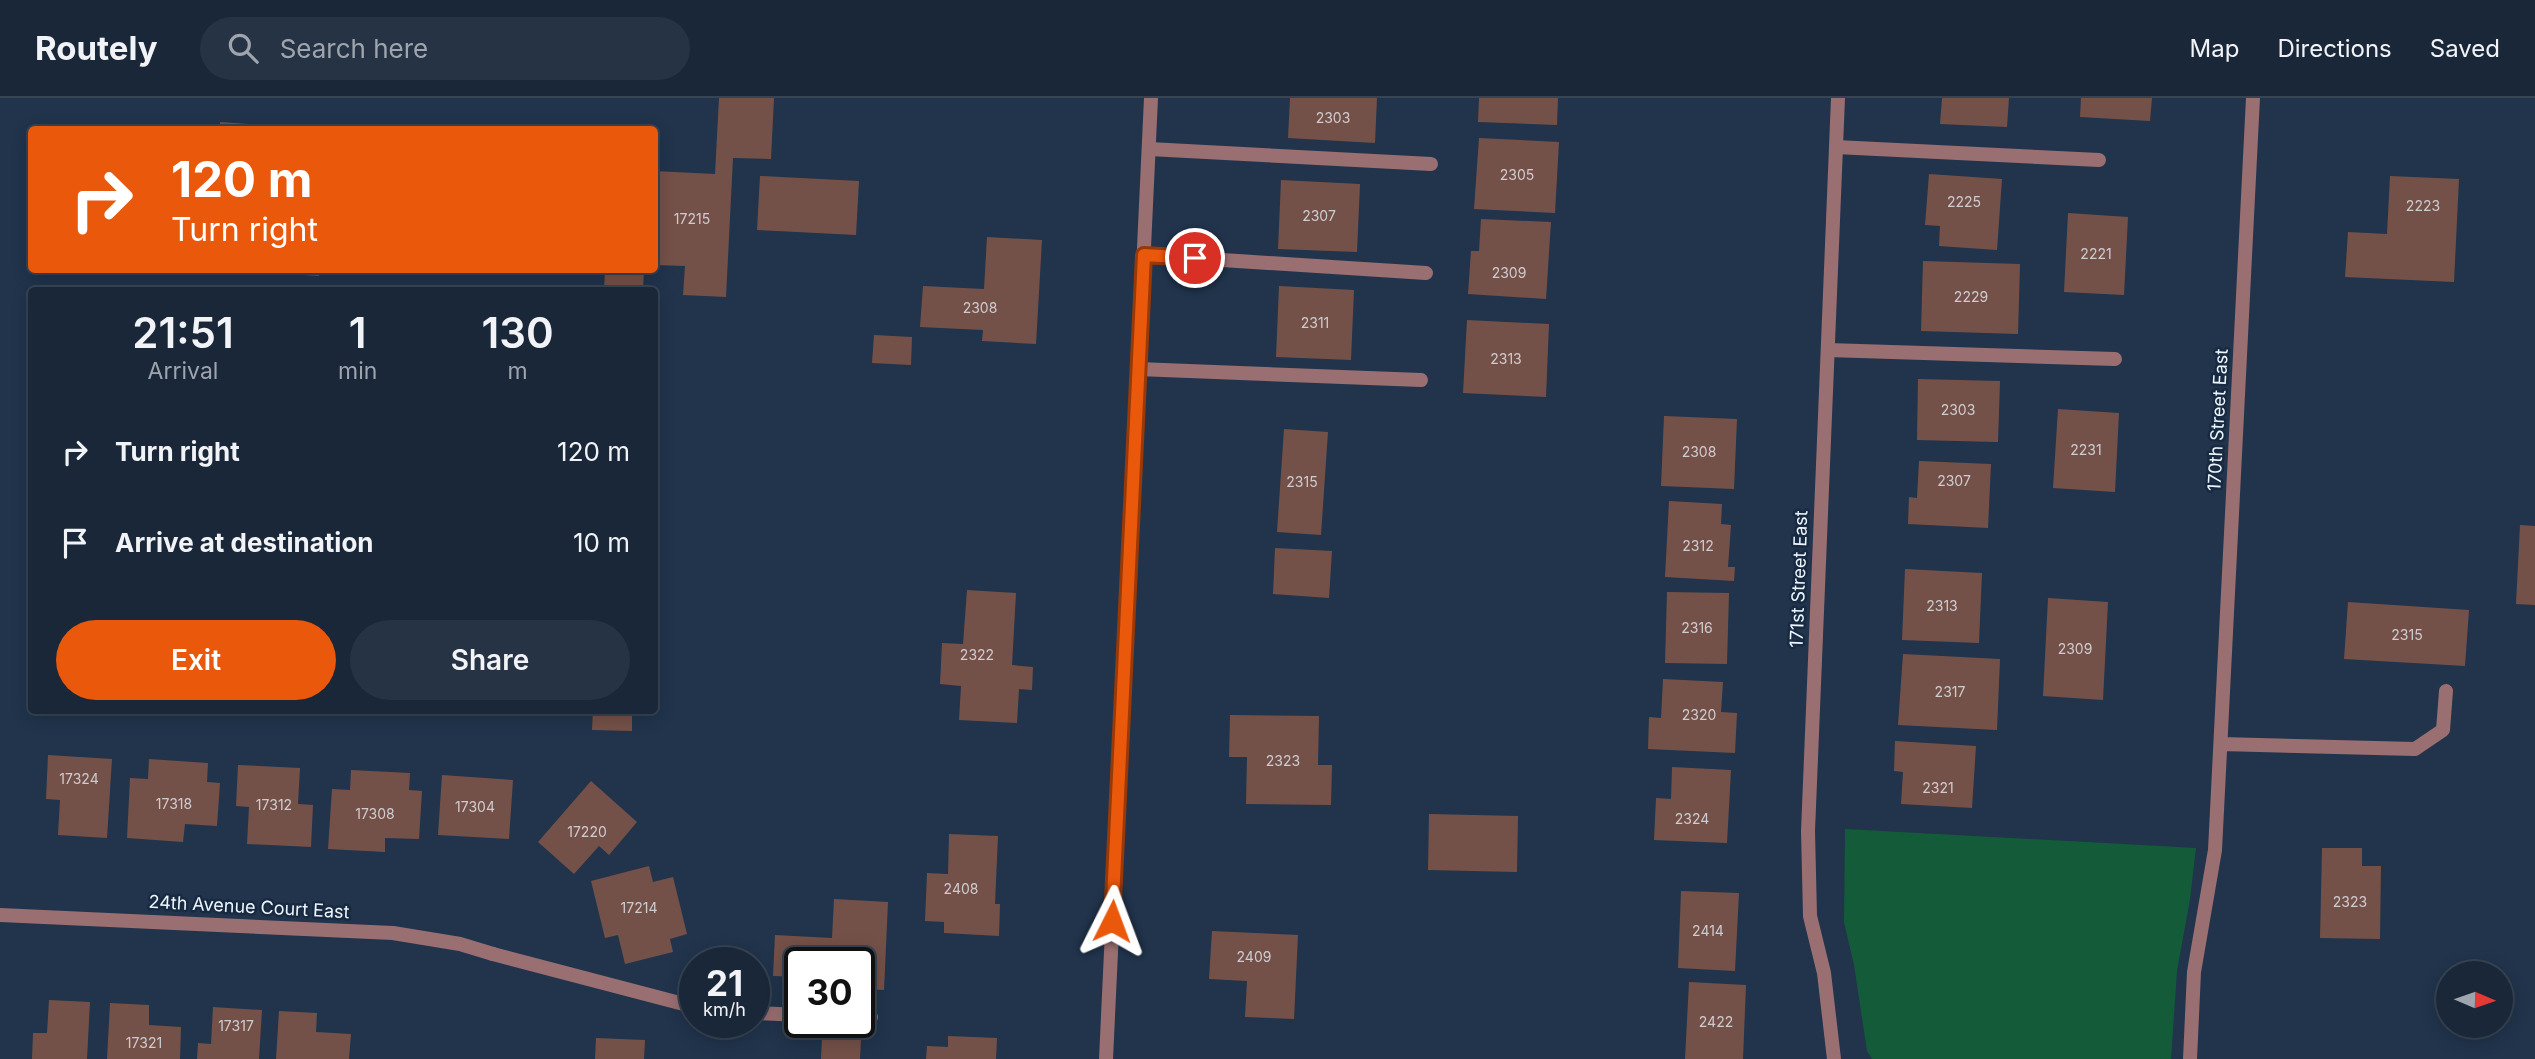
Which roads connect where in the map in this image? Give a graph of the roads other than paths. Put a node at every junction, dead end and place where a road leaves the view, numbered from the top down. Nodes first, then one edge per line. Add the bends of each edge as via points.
1 (1151, 98) edge
2 (1838, 98) edge
3 (2253, 98) edge
4 (1836, 147) junction
5 (1149, 149) junction
6 (2099, 160) dead end
7 (1431, 164) dead end
8 (1144, 255) junction
9 (1426, 273) dead end
10 (1828, 350) junction
11 (2115, 359) dead end
12 (1138, 369) junction
13 (1420, 380) dead end
14 (2446, 691) dead end
15 (2221, 744) junction
16 (0, 915) edge
17 (679, 1003) edge
18 (1106, 1059) edge
19 (1834, 1059) edge
20 (2190, 1059) edge

1 - 5 street
2 - 4 street, 171st Street East
3 - 15 street, 170th Street East
4 - 6 street
4 - 10 street, 171st Street East
5 - 7 street
5 - 8 street
8 - 9 street
8 - 12 street
10 - 11 street
10 - 19 street, 171st Street East via 1808,831 1810,916 1824,973
12 - 13 street
12 - 18 street
14 - 15 street via 2444,730 2414,749
15 - 20 street, 170th Street East via 2215,850 2194,972
16 - 17 street, 24th Avenue Court East via 393,933 460,944

